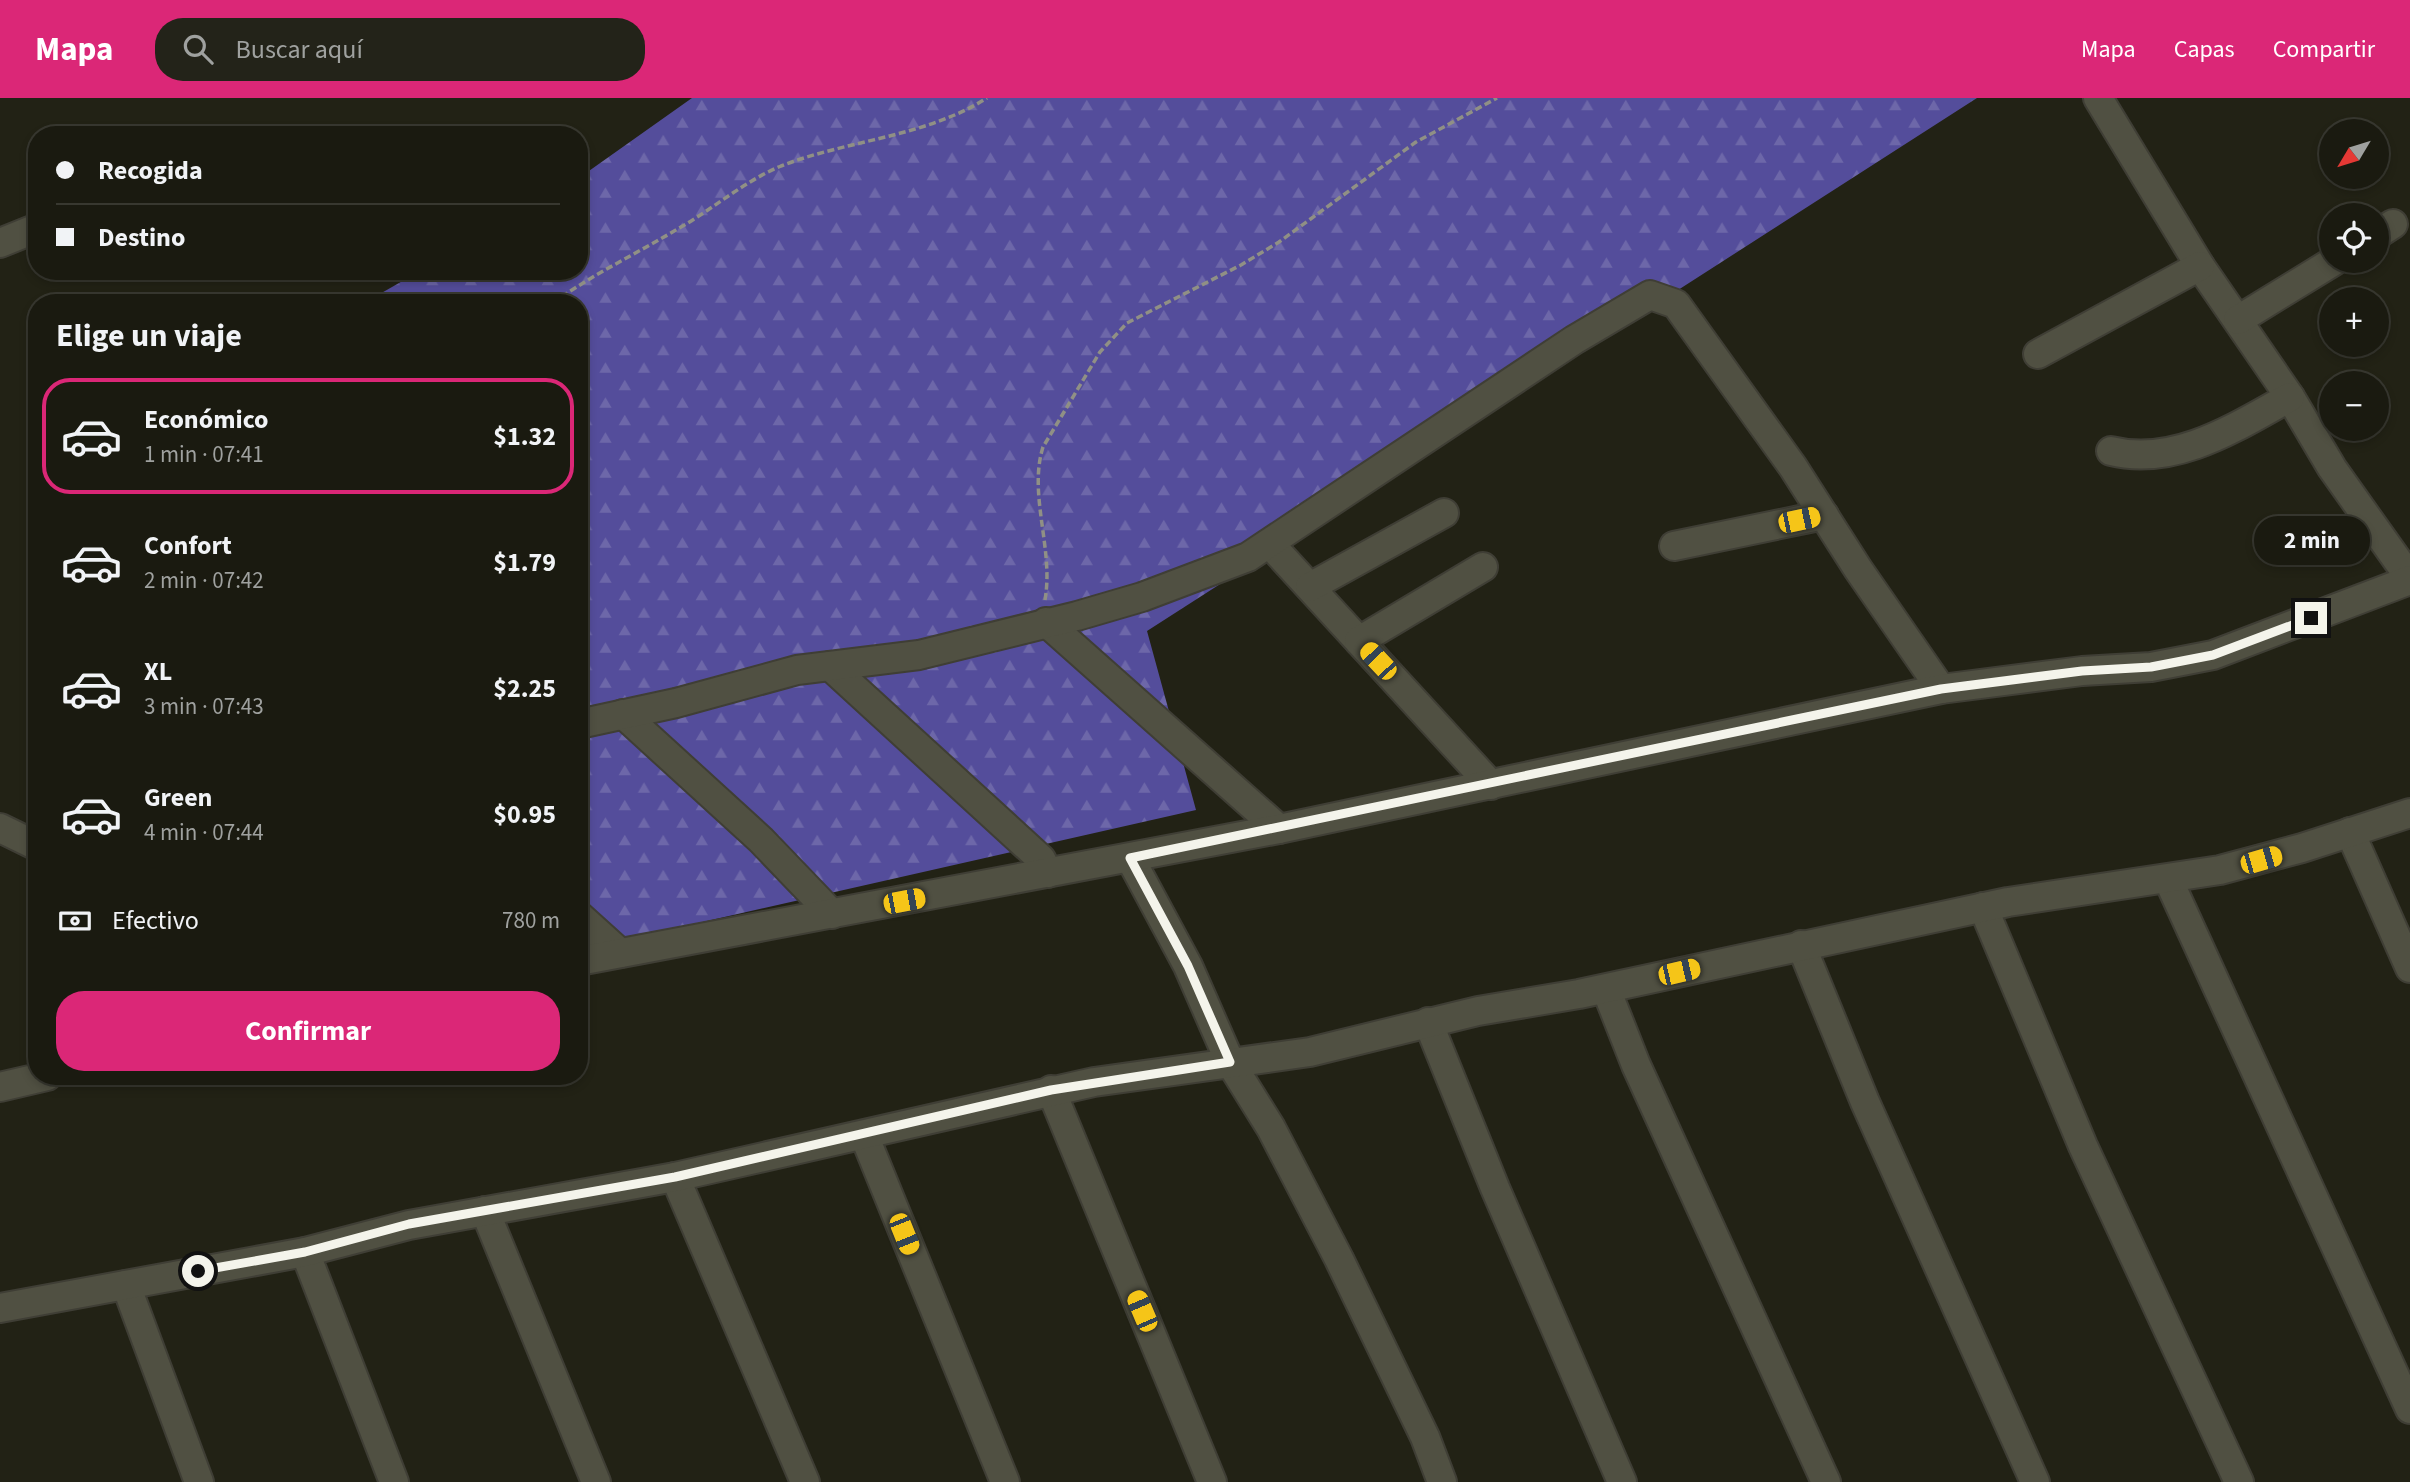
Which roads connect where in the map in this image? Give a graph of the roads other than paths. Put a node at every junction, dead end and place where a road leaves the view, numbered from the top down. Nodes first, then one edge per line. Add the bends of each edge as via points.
1 (2098, 98) edge
2 (28, 232) edge
3 (0, 243) edge
4 (2200, 265) junction
5 (2319, 270) edge
6 (2238, 320) junction
7 (2038, 354) dead end
8 (2290, 397) junction
9 (2111, 451) dead end
10 (1444, 513) dead end
11 (1824, 515) junction
12 (1270, 544) junction
13 (1674, 546) dead end
14 (1483, 567) dead end
15 (2410, 579) edge
16 (1310, 587) junction
17 (1046, 622) junction
18 (1359, 641) junction
19 (830, 666) junction
20 (1941, 689) junction
21 (623, 714) junction
22 (588, 722) edge
23 (1492, 785) junction
24 (2410, 813) edge
25 (0, 828) edge
26 (1279, 830) junction
27 (2350, 832) junction
28 (28, 842) edge
29 (1130, 858) junction
30 (1048, 873) junction
31 (2168, 879) junction
32 (1983, 907) junction
33 (832, 914) junction
34 (588, 924) edge
35 (1801, 945) junction
36 (620, 953) junction
37 (588, 959) edge
38 (2410, 968) edge
39 (1606, 989) junction
40 (1428, 1022) junction
41 (1230, 1062) junction
42 (28, 1080) edge
43 (0, 1087) edge
44 (1051, 1090) junction
45 (864, 1135) junction
46 (675, 1177) junction
47 (485, 1211) junction
48 (305, 1252) junction
49 (126, 1285) junction
50 (0, 1308) edge
51 (2410, 1409) edge
52 (199, 1482) edge
53 (394, 1482) edge
54 (596, 1482) edge
55 (805, 1482) edge
56 (1005, 1482) edge
57 (1212, 1482) edge
58 (1442, 1482) edge
59 (1622, 1482) edge
60 (1826, 1482) edge
61 (2035, 1482) edge
62 (2239, 1482) edge

1 - 4 street
2 - 3 street
4 - 6 street
4 - 7 street
5 - 6 street
6 - 8 street
8 - 9 street via 2187,448 2128,455
8 - 15 street via 2332,468
10 - 16 street
11 - 12 street via 1676,304 1650,295 1574,340
11 - 13 street
11 - 20 street
12 - 16 street
12 - 17 street via 1248,557 1142,597
14 - 18 street
15 - 20 street via 2213,655 2151,667
16 - 18 street
17 - 19 street via 919,655
17 - 26 street
18 - 23 street
19 - 21 street via 797,670
19 - 30 street via 1041,859
20 - 23 street
21 - 22 street
21 - 33 street via 761,840
23 - 26 street
24 - 27 street
25 - 28 street
26 - 29 street
27 - 31 street via 2261,860
27 - 38 street
29 - 30 street
29 - 41 street via 1188,966
30 - 33 street
31 - 32 street
31 - 51 street
32 - 35 street
32 - 62 street via 2089,1159
33 - 36 street
34 - 36 street
35 - 39 street
35 - 61 street via 1875,1127
36 - 37 street
39 - 40 street
39 - 60 street via 1636,1065
40 - 41 street via 1348,1044
40 - 59 street
41 - 44 street
41 - 58 street via 1271,1128 1339,1259
42 - 43 street
44 - 45 street
44 - 57 street
45 - 46 street
45 - 56 street
46 - 47 street
46 - 55 street
47 - 48 street via 409,1224
47 - 54 street
48 - 49 street
48 - 53 street
49 - 50 street
49 - 52 street

